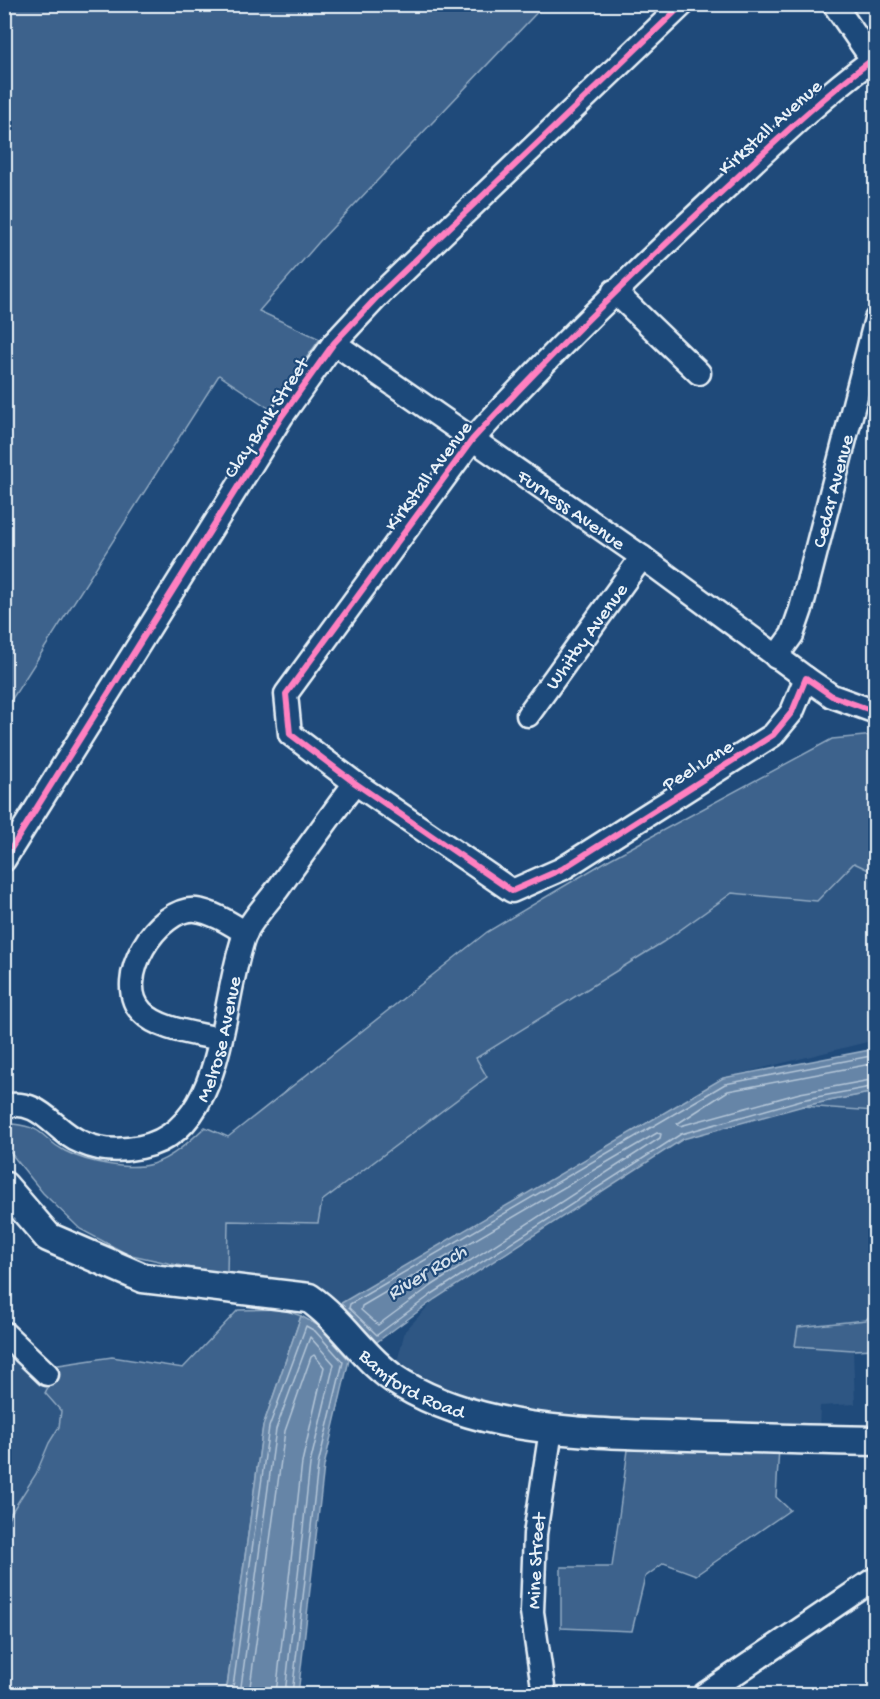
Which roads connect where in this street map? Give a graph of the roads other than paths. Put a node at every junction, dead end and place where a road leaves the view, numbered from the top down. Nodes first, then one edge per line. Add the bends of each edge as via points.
1 (683, 4) edge
2 (834, 4) edge
3 (874, 62) edge
4 (614, 291) junction
5 (876, 319) edge
6 (334, 344) junction
7 (871, 362) edge
8 (699, 373) dead end
9 (472, 440) junction
10 (642, 557) junction
11 (776, 657) junction
12 (806, 678) junction
13 (876, 712) edge
14 (528, 715) dead end
15 (355, 783) junction
16 (4, 860) edge
17 (512, 891) joint
18 (246, 933) junction
19 (219, 1039) junction
20 (4, 1106) edge
21 (5, 1186) edge
22 (4, 1333) edge
23 (47, 1374) dead end
24 (551, 1430) junction
25 (876, 1441) edge
26 (876, 1578) edge
27 (544, 1695) edge
28 (705, 1695) edge

1 - 6 street, Clay Bank Street via 377,297
2 - 3 street
3 - 4 street, Kirkstall Avenue via 832,90
4 - 8 street
4 - 9 street, Kirkstall Avenue
5 - 7 street, Cedar Avenue
6 - 9 street, Furness Avenue
6 - 16 street, Clay Bank Street via 282,416
7 - 11 street, Cedar Avenue via 801,609 792,635
9 - 10 street, Furness Avenue
9 - 15 street, Kirkstall Avenue via 286,694 290,734
10 - 11 street, Furness Avenue
10 - 14 street, Whitby Avenue
11 - 12 street, Furness Avenue
12 - 13 street via 832,696
12 - 17 street, Peel Lane via 792,712 773,735 562,869
15 - 17 street, Kirkstall Avenue
15 - 18 street, Melrose Avenue
18 - 19 street, Melrose Avenue
18 - 19 street via 212,914 179,912 155,931 133,968 132,1000 142,1012 153,1020
19 - 20 street, Melrose Avenue via 205,1095 161,1142 120,1150 101,1148 69,1136 36,1109 16,1104
21 - 24 street, Bamford Road via 48,1237 143,1278 309,1298 402,1384 451,1406
22 - 23 street
24 - 25 street, Bamford Road
24 - 27 street, Mine Street via 535,1534 532,1612
26 - 28 street

